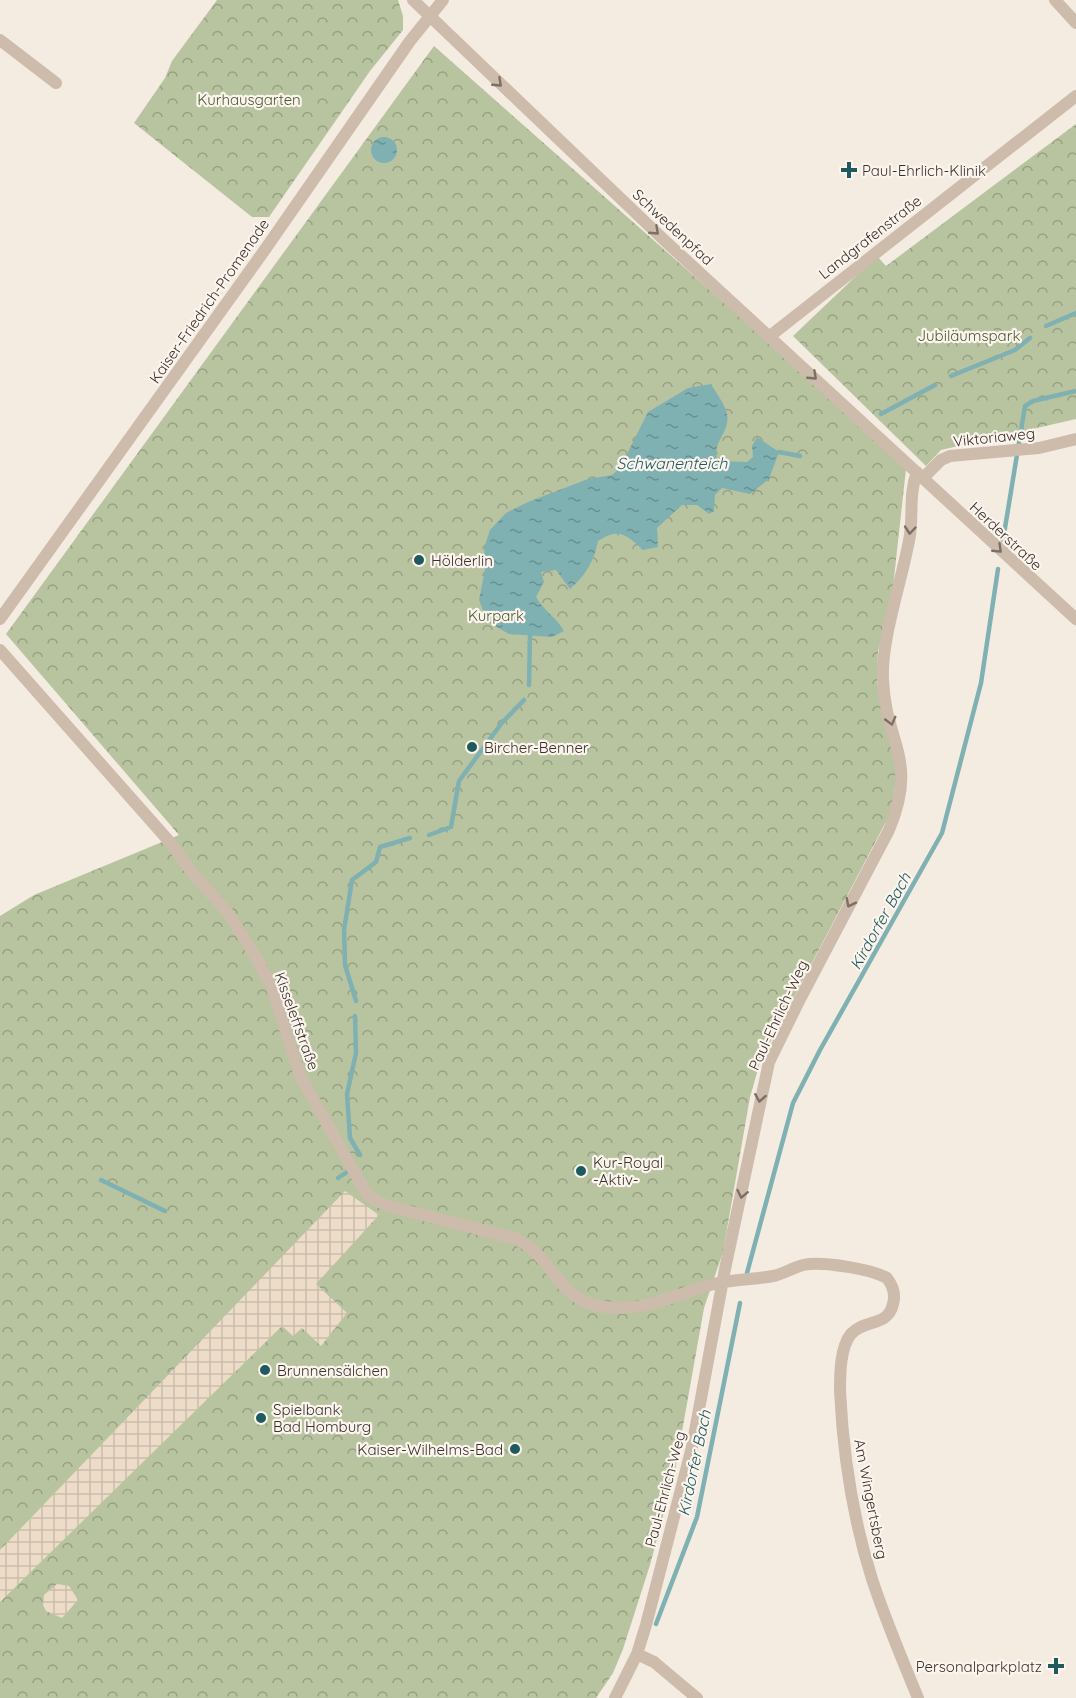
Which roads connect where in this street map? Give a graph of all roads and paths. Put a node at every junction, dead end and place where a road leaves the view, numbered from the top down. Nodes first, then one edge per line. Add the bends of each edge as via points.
1 (413, 0) edge
2 (443, 0) edge
3 (1055, 0) edge
4 (429, 16) junction
5 (1076, 23) edge
6 (0, 40) edge
7 (56, 83) dead end
8 (1076, 96) edge
9 (770, 336) junction
10 (1076, 440) edge
11 (920, 475) junction
12 (0, 618) edge
13 (1076, 620) edge
14 (0, 650) edge
15 (723, 1283) junction
16 (637, 1654) junction
17 (615, 1698) edge
18 (697, 1698) edge
19 (918, 1698) edge

1 - 4 street, Schwedenpfad
2 - 4 street, Kaiser-Friedrich-Promenade
3 - 5 street
4 -> 9 street, Schwedenpfad
4 - 12 street, Kaiser-Friedrich-Promenade
6 - 7 street
8 - 9 street, Landgrafenstraße
9 -> 11 street, Schwedenpfad
10 - 11 street, Viktoriaweg via 950,456
11 -> 13 street, Herderstraße
11 -> 15 street, Paul-Ehrlich-Weg via 911,488 910,532 883,664 889,718 902,765 900,802 769,1062
14 - 15 street, Kisseleffstraße via 228,913 272,988 300,1076 368,1196 388,1206 517,1239 534,1251 566,1288 590,1304 622,1309 645,1307
15 - 16 street, Paul-Ehrlich-Weg via 692,1447
15 - 19 street, Am Wingertsberg via 776,1276 796,1267 822,1264 885,1277 894,1289 891,1312 851,1334 846,1345 840,1385 842,1430 872,1578
16 - 17 street, Paul-Ehrlich-Weg
16 - 18 street via 654,1662

